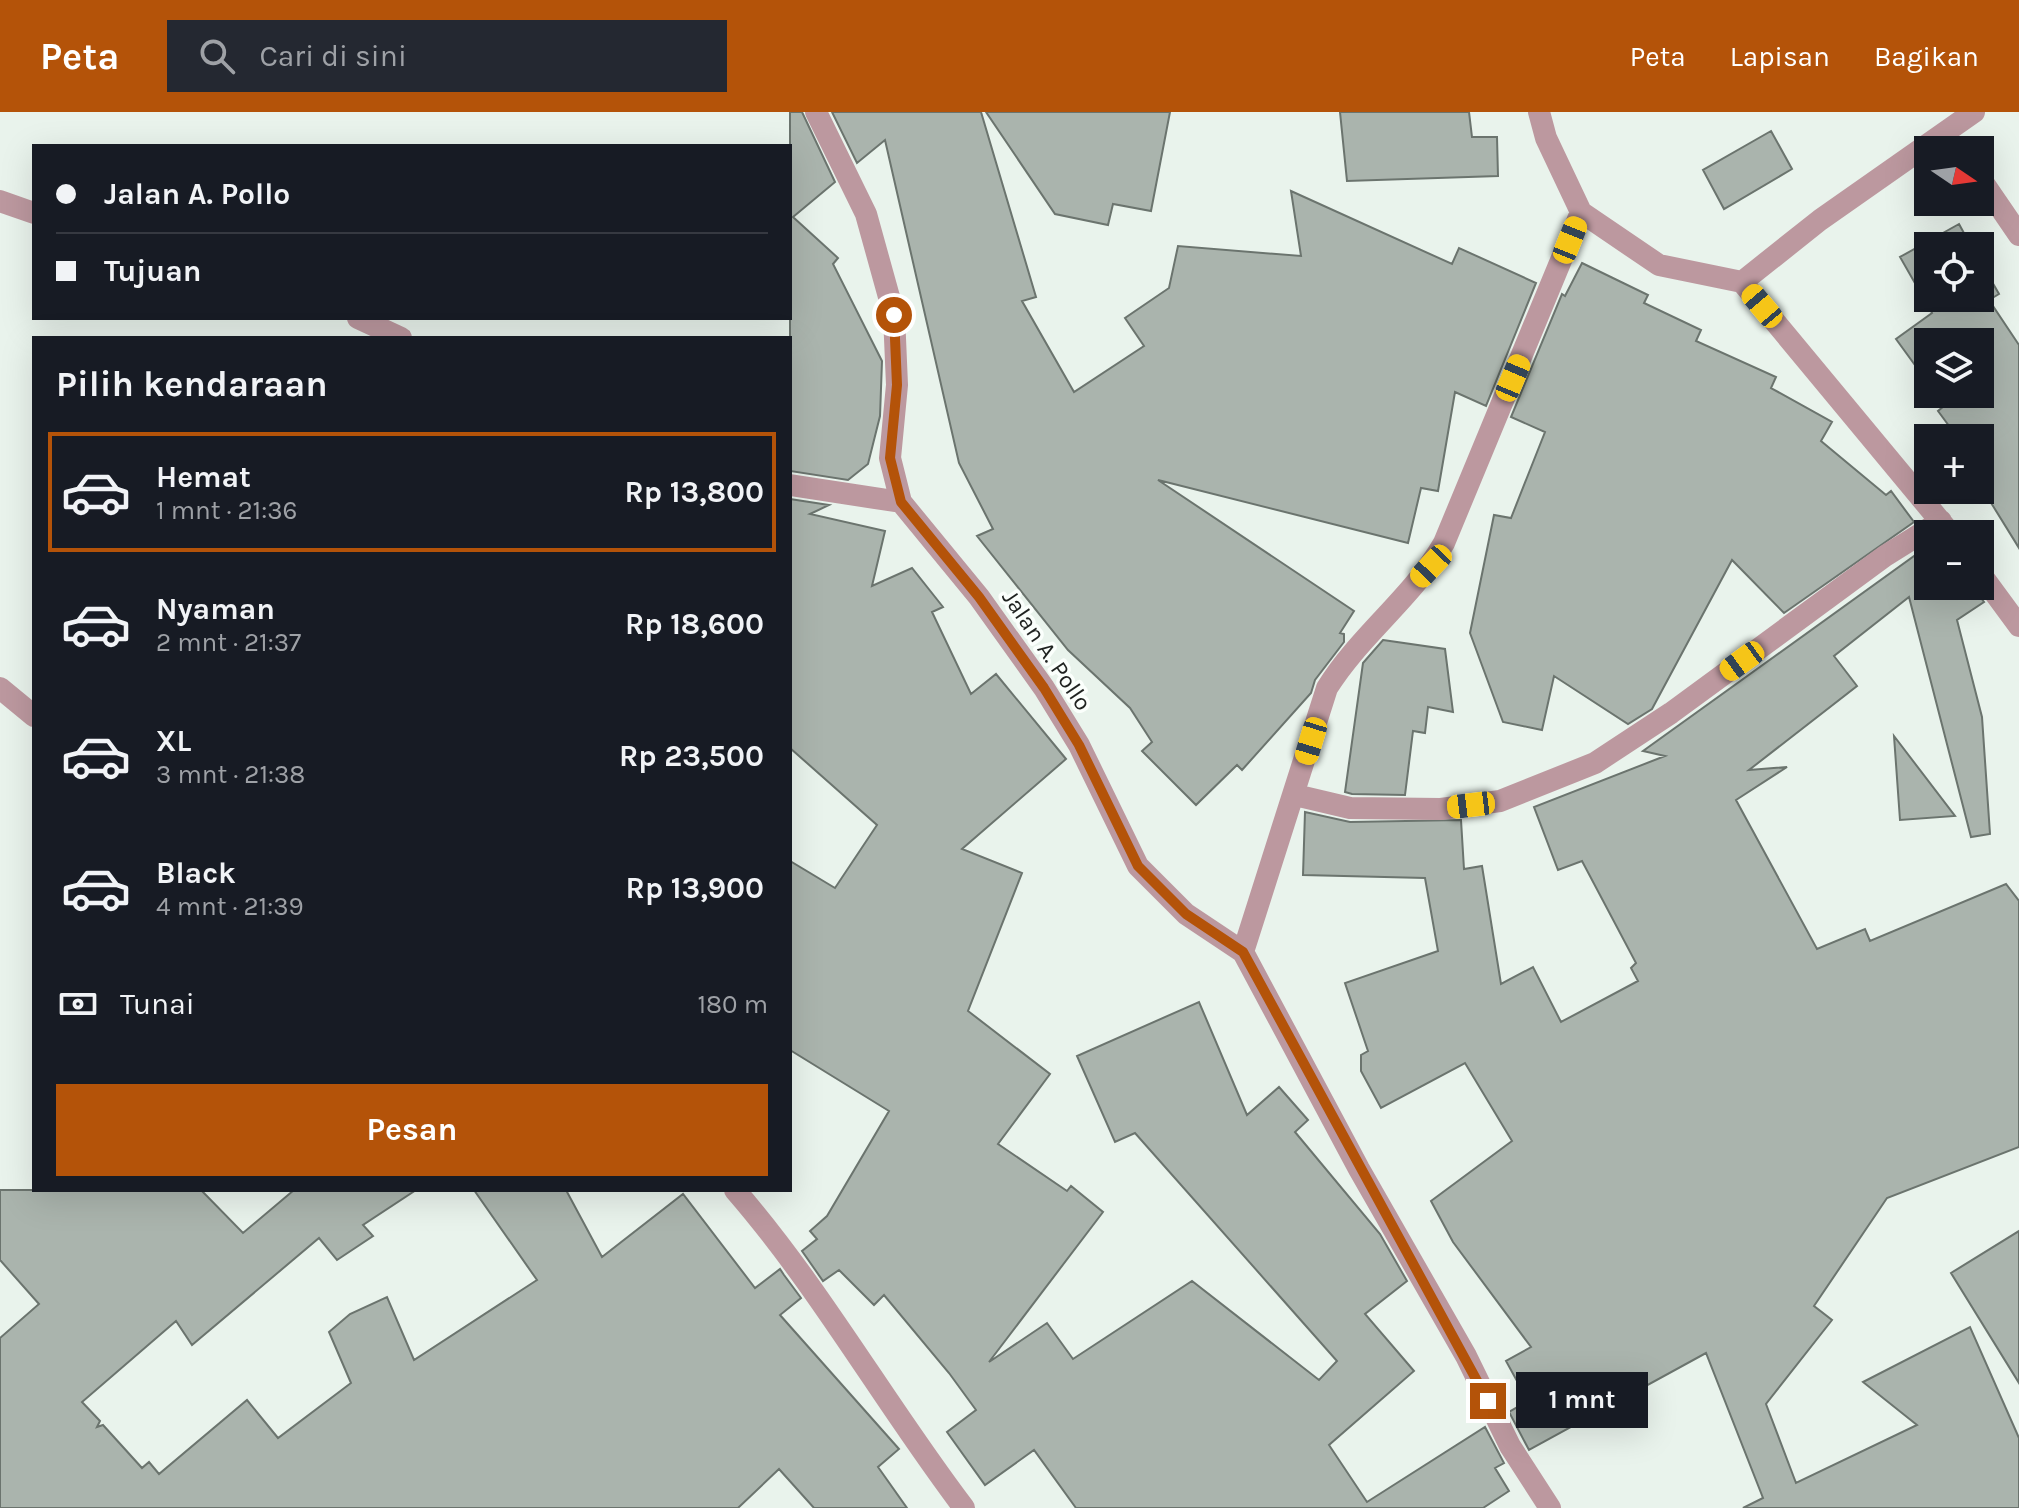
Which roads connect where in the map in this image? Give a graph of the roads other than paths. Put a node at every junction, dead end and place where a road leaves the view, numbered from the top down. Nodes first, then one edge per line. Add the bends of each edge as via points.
1 (816, 112) edge
2 (1539, 112) edge
3 (1974, 112) edge
4 (1958, 136) edge
5 (1914, 165) edge
6 (1994, 198) edge
7 (0, 201) edge
8 (32, 212) edge
9 (1581, 212) junction
10 (2019, 235) edge
11 (1742, 282) junction
12 (362, 320) edge
13 (397, 336) edge
14 (792, 485) edge
15 (901, 502) junction
16 (1939, 520) edge
17 (1914, 543) edge
18 (1994, 592) edge
19 (2019, 626) edge
20 (0, 688) edge
21 (32, 714) edge
22 (1295, 795) junction
23 (1243, 952) junction
24 (737, 1192) edge
25 (964, 1508) edge
26 (1550, 1508) edge

1 - 15 street, Jalan A. Pollo via 866,214 894,315 897,385 890,458
2 - 9 street
3 - 4 street
5 - 11 street via 1820,220
6 - 10 street
7 - 8 street
9 - 11 street via 1659,265
9 - 22 street via 1444,543 1431,566 1343,663 1327,688
11 - 16 street
12 - 13 street
14 - 15 street
15 - 23 street, Jalan A. Pollo via 1044,688 1079,745 1138,866 1186,914
17 - 22 street via 1885,556 1595,763 1500,801 1441,809 1350,808
18 - 19 street
20 - 21 street
22 - 23 street
23 - 26 street, Jalan A. Pollo via 1466,1356 1510,1446
24 - 25 street via 772,1232

